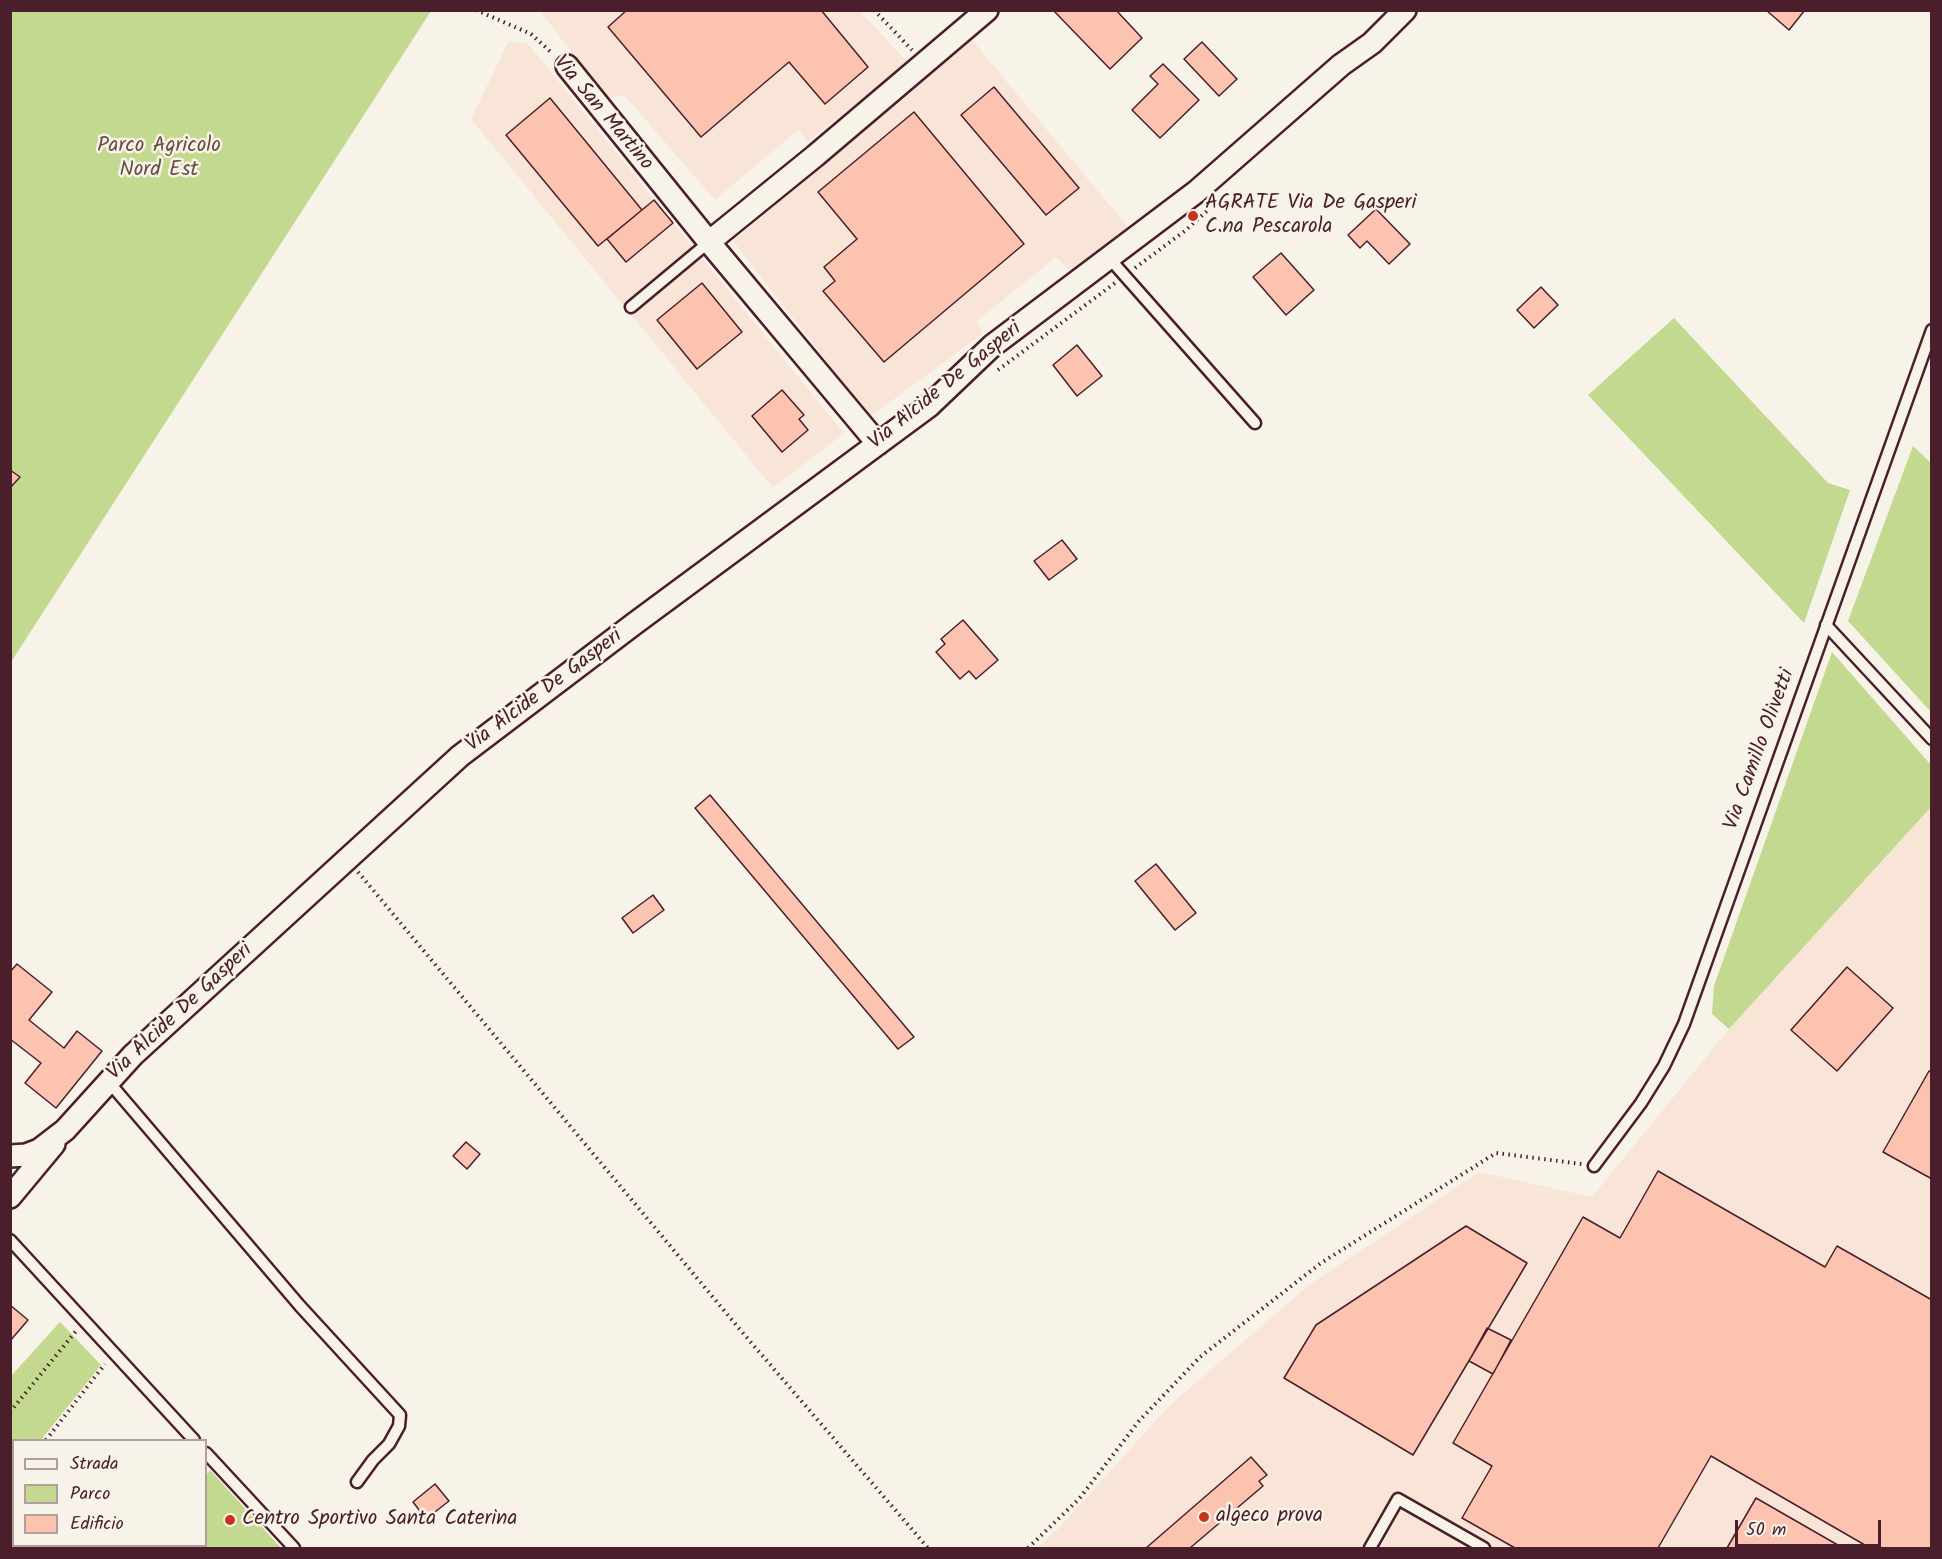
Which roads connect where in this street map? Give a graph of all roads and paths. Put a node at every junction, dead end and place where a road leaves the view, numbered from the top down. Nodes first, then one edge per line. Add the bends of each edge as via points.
1 (476, 10) edge
2 (874, 10) edge
3 (987, 10) edge
4 (1405, 10) edge
5 (925, 63) junction
6 (567, 66) joint
7 (1211, 207) dead end
8 (709, 242) junction
9 (1110, 259) junction
10 (1125, 275) junction
11 (631, 307) dead end
12 (1932, 330) edge
13 (991, 376) dead end
14 (1255, 423) dead end
15 (878, 444) junction
16 (1826, 625) junction
17 (1932, 739) edge
18 (366, 864) dead end
19 (358, 872) junction
20 (349, 879) dead end
21 (108, 1081) junction
22 (65, 1130) junction
23 (10, 1156) edge
24 (1594, 1166) joint
25 (10, 1197) edge
26 (10, 1240) edge
27 (86, 1322) junction
28 (10, 1412) edge
29 (193, 1439) edge
30 (207, 1454) edge
31 (357, 1482) dead end
32 (294, 1548) edge
33 (928, 1548) edge
34 (1028, 1548) edge
35 (1370, 1548) edge
36 (1484, 1548) edge

1 - 6 path, Via San Martino via 531,34
2 - 5 path
3 - 5 street
4 - 9 street, Via Alcide De Gasperi via 1372,43 1341,65 1196,192
5 - 8 street
6 - 8 street, Via San Martino
7 - 10 path
8 - 11 lane
8 - 15 street, Via San Martino
9 - 10 lane
9 - 15 street, Via Alcide De Gasperi via 992,346 929,406
10 - 13 path
10 - 14 lane
12 - 16 lane, Via Camillo Olivetti
15 - 21 street, Via Alcide De Gasperi via 460,756
16 - 17 lane
16 - 24 lane, Via Camillo Olivetti via 1684,1024 1641,1103
18 - 19 path
19 - 20 path
19 - 33 path via 734,1323
21 - 22 street, Via Alcide De Gasperi
21 - 31 lane via 300,1306 400,1415 389,1444
22 - 23 street, Via Alcide De Gasperi via 39,1150
22 - 25 street
24 - 34 path via 1496,1153 1321,1263 1200,1356 1139,1421 1079,1499
26 - 27 lane
27 - 28 path
27 - 29 lane
30 - 32 lane
35 - 36 lane via 1398,1499

